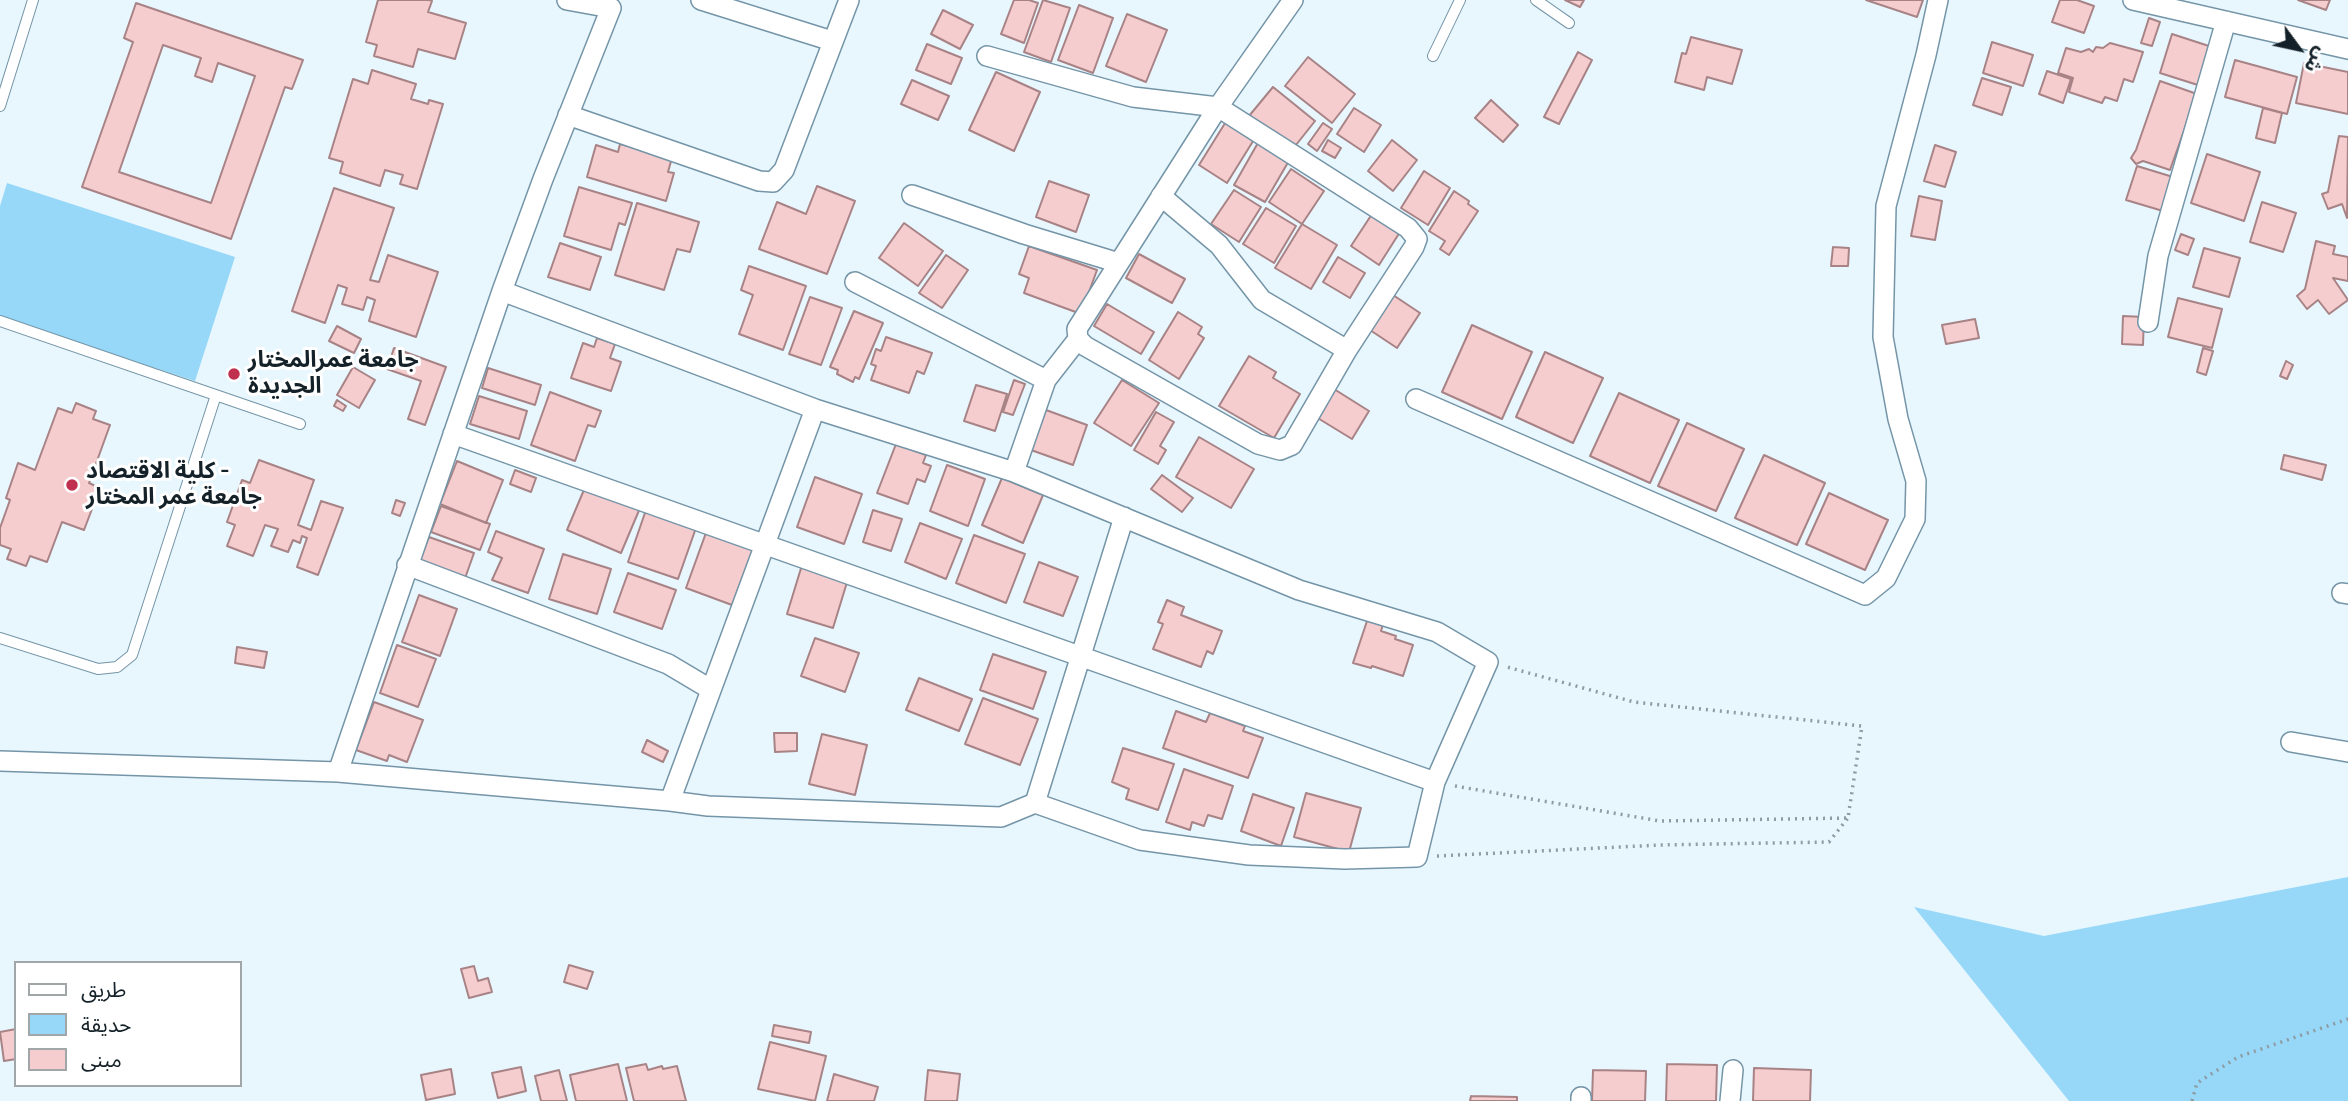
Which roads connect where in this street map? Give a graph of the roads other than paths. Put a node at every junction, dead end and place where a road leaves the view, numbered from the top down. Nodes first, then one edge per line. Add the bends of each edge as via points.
1 (33, 0) edge
2 (566, 0) edge
3 (701, 0) edge
4 (849, 0) edge
5 (1293, 0) edge
6 (1460, 0) edge
7 (1536, 0) edge
8 (1938, 0) edge
9 (2133, 0) edge
10 (612, 4) edge
11 (2226, 21) junction
12 (1569, 23) dead end
13 (832, 41) junction
14 (2348, 49) edge
15 (987, 56) dead end
16 (1433, 56) dead end
17 (0, 106) edge
18 (1218, 107) junction
19 (569, 115) junction
20 (912, 195) dead end
21 (1161, 196) junction
22 (1119, 263) junction
23 (855, 282) dead end
24 (502, 291) junction
25 (0, 321) edge
26 (2148, 322) dead end
27 (1078, 339) junction
28 (1347, 350) junction
29 (1046, 380) junction
30 (216, 395) junction
31 (1416, 399) dead end
32 (814, 409) junction
33 (300, 424) dead end
34 (453, 434) junction
35 (1014, 472) junction
36 (1124, 517) junction
37 (763, 545) junction
38 (407, 565) junction
39 (0, 638) edge
40 (1080, 657) junction
41 (710, 689) junction
42 (2291, 742) dead end
43 (2348, 752) edge
44 (0, 761) edge
45 (338, 772) junction
46 (1435, 782) junction
47 (670, 801) junction
48 (1035, 803) junction
49 (1733, 1070) dead end
50 (1730, 1101) edge

1 - 17 lane
2 - 10 street
3 - 13 street
4 - 13 street
5 - 18 street
6 - 16 lane
7 - 12 lane
8 - 31 street via 1886,206 1883,337 1898,419 1916,481 1915,519 1886,578 1865,595
9 - 11 street
10 - 19 street
11 - 14 street
11 - 26 street via 2158,256
13 - 19 street via 784,170 773,182
15 - 18 street via 1133,97
18 - 21 street
18 - 28 street via 1408,228 1417,239
19 - 24 street
20 - 22 street
21 - 22 street
21 - 28 street via 1219,246 1262,300
22 - 27 street via 1077,329
23 - 29 street
24 - 32 street
24 - 34 street
25 - 30 lane
27 - 28 street via 1258,444 1280,450 1292,444
27 - 29 street
29 - 35 street
30 - 33 lane
30 - 39 lane via 132,655 117,667 98,669
32 - 35 street
32 - 37 street
34 - 37 street
34 - 38 street
35 - 36 street
36 - 40 street
36 - 46 street via 1299,590 1437,632 1488,662
37 - 40 street
37 - 41 street
38 - 41 street via 668,664
38 - 45 street
40 - 46 street
40 - 48 street
41 - 47 street
42 - 43 street
44 - 45 street
45 - 47 street
46 - 48 street via 1417,857 1249,855 1140,840
47 - 48 street via 1001,817
49 - 50 street

